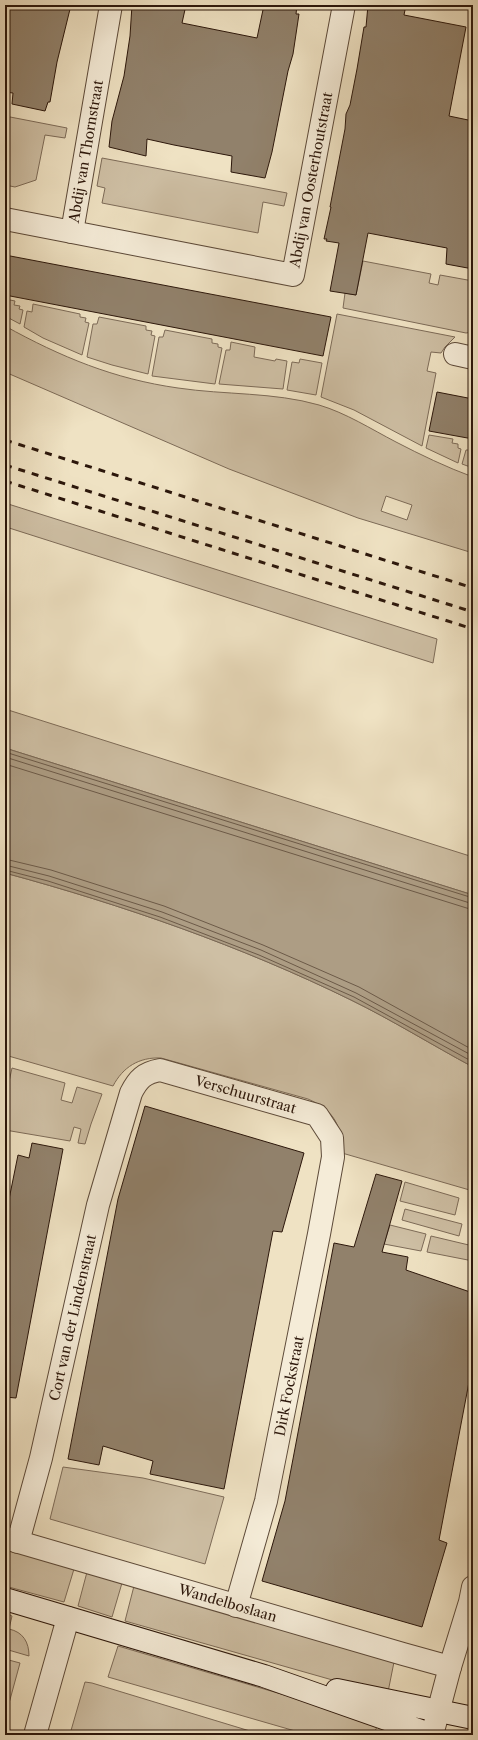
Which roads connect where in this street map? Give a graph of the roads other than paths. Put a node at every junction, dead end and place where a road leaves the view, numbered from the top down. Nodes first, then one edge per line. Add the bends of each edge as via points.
1 (111, 5) edge
2 (344, 5) edge
3 (5, 220) edge
4 (72, 232) junction
5 (131, 1093) joint
6 (332, 1164) joint
7 (11, 1540) edge
8 (472, 1598) edge
9 (5, 1599) edge
10 (236, 1606) junction
11 (68, 1618) junction
12 (450, 1667) junction
13 (254, 1673) junction
14 (439, 1710) junction
15 (473, 1718) edge
16 (34, 1735) edge
17 (432, 1735) edge

1 - 4 street, Abdij van Thornstraat
2 - 4 street, Abdij van Oosterhoutstraat via 293,275
3 - 4 street, Abdij van Thornstraat
5 - 6 street, Verschuurstraat via 136,1083 148,1072 160,1070 317,1114 332,1138
5 - 7 street, Cort van der Lindenstraat via 98,1205 41,1458
6 - 10 street, Dirk Fockstraat via 266,1501
7 - 10 street, Wandelboslaan
8 - 12 street
9 - 11 street
10 - 12 street, Wandelboslaan
11 - 13 street
11 - 16 street
12 - 14 street
13 - 14 street
13 - 17 street
14 - 15 street
14 - 17 street

